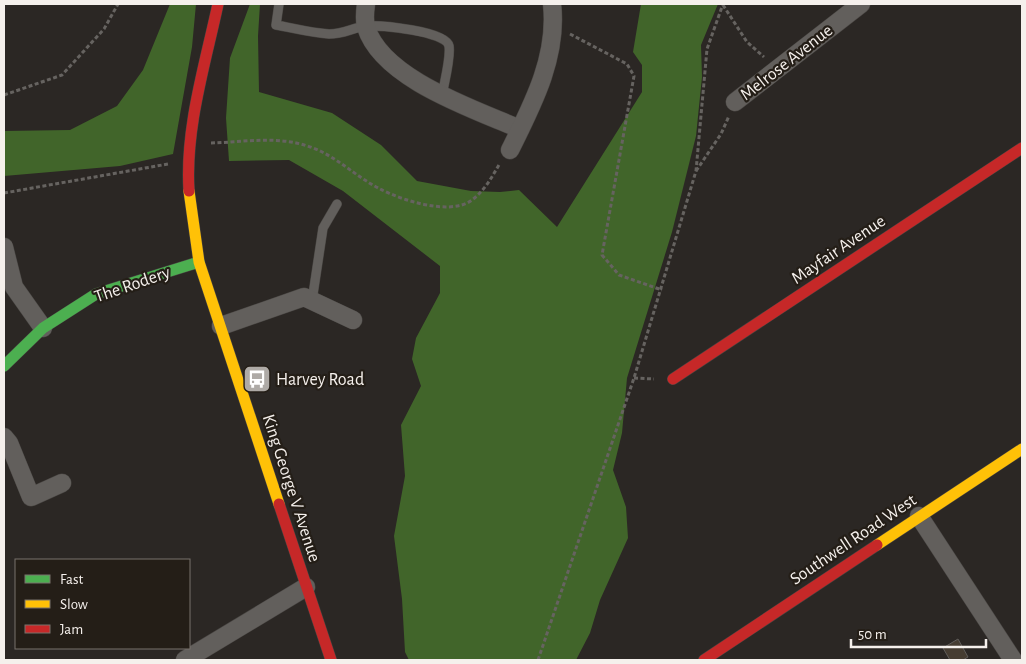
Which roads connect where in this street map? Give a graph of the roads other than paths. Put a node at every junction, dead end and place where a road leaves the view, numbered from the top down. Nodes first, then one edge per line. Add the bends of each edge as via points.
1 (218, 4) edge
2 (279, 4) edge
3 (366, 4) edge
4 (552, 4) edge
5 (860, 4) edge
6 (366, 26) junction
7 (442, 96) junction
8 (735, 102) road end
9 (520, 128) junction
10 (1022, 148) edge
11 (510, 150) road end
12 (337, 204) dead end
13 (4, 247) edge
14 (199, 262) junction
15 (312, 301) junction
16 (353, 320) dead end
17 (221, 326) junction
18 (43, 328) junction
19 (4, 366) edge
20 (673, 379) dead end
21 (4, 437) edge
22 (1022, 449) edge
23 (62, 483) dead end
24 (919, 516) junction
25 (306, 587) junction
26 (185, 660) edge
27 (331, 660) edge
28 (704, 660) edge
29 (1013, 660) edge

1 - 14 street, King George V Avenue via 189,160
2 - 6 lane via 276,25 335,34
3 - 6 street
4 - 9 street via 552,40 540,88
5 - 8 street, Melrose Avenue
6 - 7 street via 375,46 396,67
6 - 7 lane via 434,34 444,39 449,46
7 - 9 street
9 - 11 street
10 - 20 street, Mayfair Avenue
12 - 15 lane via 323,228
13 - 18 street via 14,287
14 - 17 street, King George V Avenue
14 - 18 street, The Rodery via 96,294
15 - 16 street
15 - 17 street via 304,297
17 - 25 street, King George V Avenue
18 - 19 street, The Rodery
21 - 23 street via 31,496
22 - 24 street, Southwell Road West
24 - 28 street, Southwell Road West
24 - 29 street
25 - 26 street
25 - 27 street, King George V Avenue

